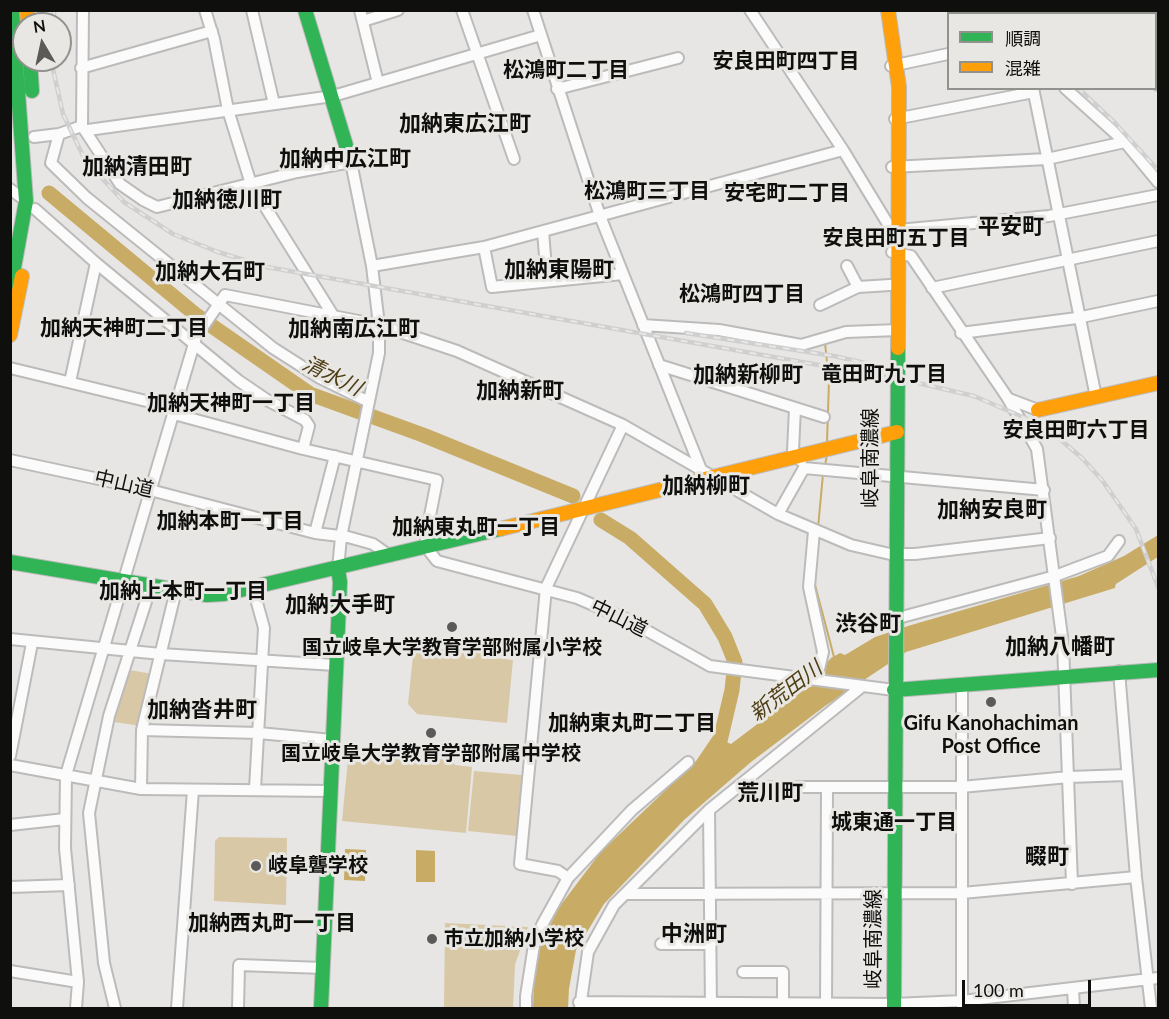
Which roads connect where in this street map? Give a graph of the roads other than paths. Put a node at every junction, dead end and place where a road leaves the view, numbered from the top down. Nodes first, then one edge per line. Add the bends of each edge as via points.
1 (12, 10) edge
2 (83, 10) edge
3 (205, 10) edge
4 (252, 10) edge
5 (305, 10) edge
6 (398, 10) edge
7 (462, 10) edge
8 (533, 10) edge
9 (750, 10) edge
10 (881, 10) edge
11 (888, 10) edge
12 (362, 16) edge
13 (212, 31) junction
14 (541, 35) junction
15 (476, 53) junction
16 (947, 54) edge
17 (678, 58) dead end
18 (893, 66) junction
19 (81, 68) junction
20 (31, 72) edge
21 (378, 83) junction
22 (557, 89) junction
23 (1034, 90) edge
24 (1067, 90) edge
25 (333, 96) junction
26 (274, 104) junction
27 (228, 110) junction
28 (895, 119) junction
29 (85, 128) junction
30 (59, 134) junction
31 (34, 137) junction
32 (1125, 142) junction
33 (843, 150) junction
34 (514, 159) dead end
35 (1047, 159) junction
36 (351, 162) junction
37 (895, 167) junction
38 (1158, 182) edge
39 (251, 184) junction
40 (10, 189) edge
41 (1158, 195) edge
42 (30, 205) junction
43 (1059, 214) junction
44 (600, 216) junction
45 (894, 230) junction
46 (543, 231) junction
47 (1158, 241) edge
48 (484, 247) junction
49 (894, 252) junction
50 (1068, 260) junction
51 (96, 263) junction
52 (372, 266) junction
53 (847, 266) dead end
54 (623, 274) junction
55 (547, 281) junction
56 (890, 285) junction
57 (858, 287) junction
58 (932, 288) junction
59 (10, 290) edge
60 (1158, 301) edge
61 (219, 302) junction
62 (820, 305) dead end
63 (334, 317) junction
64 (1080, 317) junction
65 (379, 325) junction
66 (643, 325) junction
67 (894, 330) junction
68 (961, 333) junction
69 (10, 335) edge
70 (194, 343) junction
71 (658, 365) junction
72 (10, 368) edge
73 (70, 382) junction
74 (1158, 383) edge
75 (1096, 397) junction
76 (1009, 399) junction
77 (369, 406) junction
78 (795, 408) junction
79 (1038, 410) joint
80 (174, 411) junction
81 (824, 417) dead end
82 (623, 425) junction
83 (893, 432) junction
84 (303, 449) junction
85 (335, 456) junction
86 (10, 460) edge
87 (357, 461) junction
88 (802, 462) junction
89 (707, 474) junction
90 (894, 476) junction
91 (150, 490) junction
92 (1044, 490) junction
93 (583, 509) junction
94 (778, 514) junction
95 (818, 532) junction
96 (315, 533) junction
97 (341, 537) junction
98 (1050, 538) junction
99 (1119, 541) dead end
100 (426, 547) junction
101 (894, 554) junction
102 (390, 556) junction
103 (10, 562) edge
104 (338, 568) junction
105 (1055, 577) junction
106 (122, 581) junction
107 (151, 586) junction
108 (253, 588) junction
109 (546, 588) junction
110 (176, 590) junction
111 (895, 623) junction
112 (10, 639) edge
113 (32, 643) junction
114 (102, 648) junction
115 (129, 650) junction
116 (161, 654) junction
117 (261, 660) junction
118 (335, 664) junction
119 (1158, 670) edge
120 (1119, 671) junction
121 (1065, 676) junction
122 (817, 678) junction
123 (962, 686) junction
124 (860, 688) junction
125 (894, 690) junction
126 (142, 730) junction
127 (259, 733) junction
128 (332, 740) junction
129 (10, 756) edge
130 (688, 762) dead end
131 (10, 765) edge
132 (66, 775) junction
133 (1127, 775) junction
134 (1069, 777) junction
135 (95, 780) junction
136 (739, 787) junction
137 (827, 787) junction
138 (960, 787) junction
139 (894, 788) junction
140 (141, 789) junction
141 (255, 789) junction
142 (193, 790) junction
143 (331, 791) junction
144 (710, 810) junction
145 (64, 819) junction
146 (10, 825) edge
147 (1136, 877) junction
148 (568, 878) junction
149 (1072, 884) junction
150 (69, 885) junction
151 (10, 887) edge
152 (826, 893) junction
153 (962, 893) junction
154 (625, 894) junction
155 (711, 894) junction
156 (894, 894) junction
157 (662, 944) dead end
158 (711, 944) junction
159 (323, 968) junction
160 (10, 971) edge
161 (743, 972) dead end
162 (1158, 978) edge
163 (1146, 980) junction
164 (78, 982) junction
165 (1073, 988) junction
166 (783, 1003) junction
167 (580, 1005) edge
168 (962, 1005) edge
169 (711, 1006) edge
170 (826, 1006) edge
171 (894, 1006) edge
172 (76, 1008) edge
173 (115, 1008) edge
174 (177, 1008) edge
175 (238, 1008) edge
176 (321, 1008) edge
177 (526, 1008) edge
178 (1074, 1008) edge
179 (1151, 1008) edge

1 - 42 main road
2 - 19 street
3 - 13 street
4 - 26 street
5 - 25 main road
6 - 12 street
7 - 15 street
8 - 14 street
9 - 33 street
10 - 18 main road, 岐阜南濃線
11 - 18 main road, 岐阜南濃線
12 - 21 street
13 - 19 street
13 - 27 street
14 - 15 street
14 - 22 street
15 - 21 street
15 - 34 street
16 - 18 street
17 - 22 street
18 - 28 main road, 岐阜南濃線
19 - 29 street
20 - 31 main road
21 - 25 street
22 - 44 street
23 - 28 street
23 - 35 street
24 - 32 street
25 - 26 street
25 - 36 main road
26 - 27 street
27 - 29 street
27 - 39 street
28 - 37 main road, 岐阜南濃線
29 - 30 street
29 - 39 street via 120,184 157,207
30 - 31 street
30 - 61 street via 53,166
31 - 42 main road
32 - 35 street
32 - 38 street
33 - 44 street
33 - 45 street
35 - 37 street
35 - 43 street
36 - 39 street
36 - 52 street
37 - 45 main road, 岐阜南濃線
39 - 63 street
40 - 42 street
41 - 43 street
42 - 51 street
42 - 59 main road
42 - 69 main road
43 - 45 street
43 - 50 street
44 - 46 street
44 - 54 street
45 - 49 main road, 岐阜南濃線
46 - 48 street
46 - 55 street
47 - 50 street
48 - 52 street
48 - 55 street via 492,287
49 - 56 main road, 岐阜南濃線
49 - 58 street via 910,256
49 - 67 main road, 岐阜南濃線
50 - 58 street
50 - 64 street
51 - 70 street
51 - 73 street
52 - 65 street
53 - 57 street
54 - 55 street
54 - 66 street
56 - 57 street
56 - 67 main road, 岐阜南濃線
57 - 62 street
58 - 68 street
60 - 64 street
61 - 63 street via 225,295
61 - 70 street
61 - 77 street via 273,348
63 - 65 street
64 - 68 street
64 - 75 street
65 - 77 street via 379,353
65 - 82 street via 456,351
66 - 67 street via 719,330 801,345 846,333
66 - 71 street
67 - 83 main road, 岐阜南濃線
68 - 76 street
70 - 80 street
70 - 84 street via 248,387 305,420 309,426
71 - 78 street
71 - 89 street
72 - 73 street
73 - 80 street
74 - 75 main road
75 - 79 main road
76 - 79 street
76 - 92 street via 1037,449
77 - 87 street
78 - 81 street
78 - 88 street via 793,451
80 - 84 street
80 - 91 street
82 - 89 street
82 - 93 street
83 - 88 main road via 827,448
83 - 90 main road, 岐阜南濃線
84 - 85 street
85 - 87 street
85 - 96 street
86 - 91 street, 中山道
87 - 97 street
87 - 100 street via 437,480
88 - 89 main road
88 - 90 street via 824,469
88 - 94 street
89 - 93 main road
89 - 94 street
90 - 92 street
90 - 101 main road, 岐阜南濃線
91 - 96 street, 中山道
91 - 106 street
92 - 98 street
93 - 100 main road
93 - 109 street
94 - 95 street
95 - 101 street via 851,545
95 - 122 street via 809,587 823,652
96 - 97 street, 中山道
97 - 102 street, 中山道 via 373,544
97 - 104 street
98 - 101 street
98 - 105 street
99 - 105 street via 1108,556
100 - 102 main road
100 - 109 street, 中山道 via 437,561
101 - 111 main road, 岐阜南濃線
102 - 104 main road
103 - 106 main road
104 - 108 main road
104 - 118 main road
105 - 111 street
105 - 121 street
106 - 107 main road
106 - 114 street
107 - 110 main road
107 - 115 street
108 - 110 main road via 207,595
108 - 117 street via 264,628
109 - 122 street, 中山道 via 626,620 695,660 742,670
109 - 148 street via 520,864 558,871
110 - 116 street
111 - 125 main road, 岐阜南濃線
112 - 113 street
113 - 114 street
113 - 129 street
114 - 115 street
114 - 132 street
115 - 116 street
115 - 135 street
116 - 117 street
116 - 126 street
117 - 118 street
117 - 127 street
118 - 128 main road
119 - 120 main road
120 - 121 main road
120 - 133 street
121 - 123 main road
121 - 134 street
122 - 124 street, 中山道
123 - 125 main road
123 - 138 street
124 - 125 street, 中山道
124 - 136 street
125 - 139 main road, 岐阜南濃線
126 - 127 street
126 - 140 street
127 - 128 street
127 - 141 street
128 - 143 main road
130 - 148 street via 632,810
131 - 132 street
132 - 135 street
132 - 145 street
133 - 134 street
133 - 147 street
134 - 138 street
134 - 149 street
135 - 140 street
135 - 173 street via 89,813 104,963
136 - 137 street
136 - 144 street
137 - 139 street
137 - 152 street
138 - 139 street
138 - 153 street
139 - 156 main road, 岐阜南濃線
140 - 142 street
141 - 142 street
141 - 143 street
142 - 174 street
143 - 159 main road
144 - 154 street
144 - 155 street
145 - 146 street
145 - 150 street
147 - 149 street
147 - 163 street
148 - 177 street via 534,945
149 - 153 street
150 - 151 street
150 - 164 street
152 - 155 street
152 - 156 street
152 - 170 street
153 - 156 street
153 - 168 street
154 - 155 street
154 - 167 street via 614,905 588,952
155 - 158 street
156 - 171 main road, 岐阜南濃線
157 - 158 street
158 - 169 street
159 - 175 street via 239,965
159 - 176 main road
160 - 164 street
161 - 166 street via 783,972
162 - 163 street
163 - 165 street
163 - 179 street
164 - 172 street
165 - 168 street
165 - 178 street
166 - 169 street
166 - 170 street
167 - 169 street
168 - 171 street
170 - 171 street

